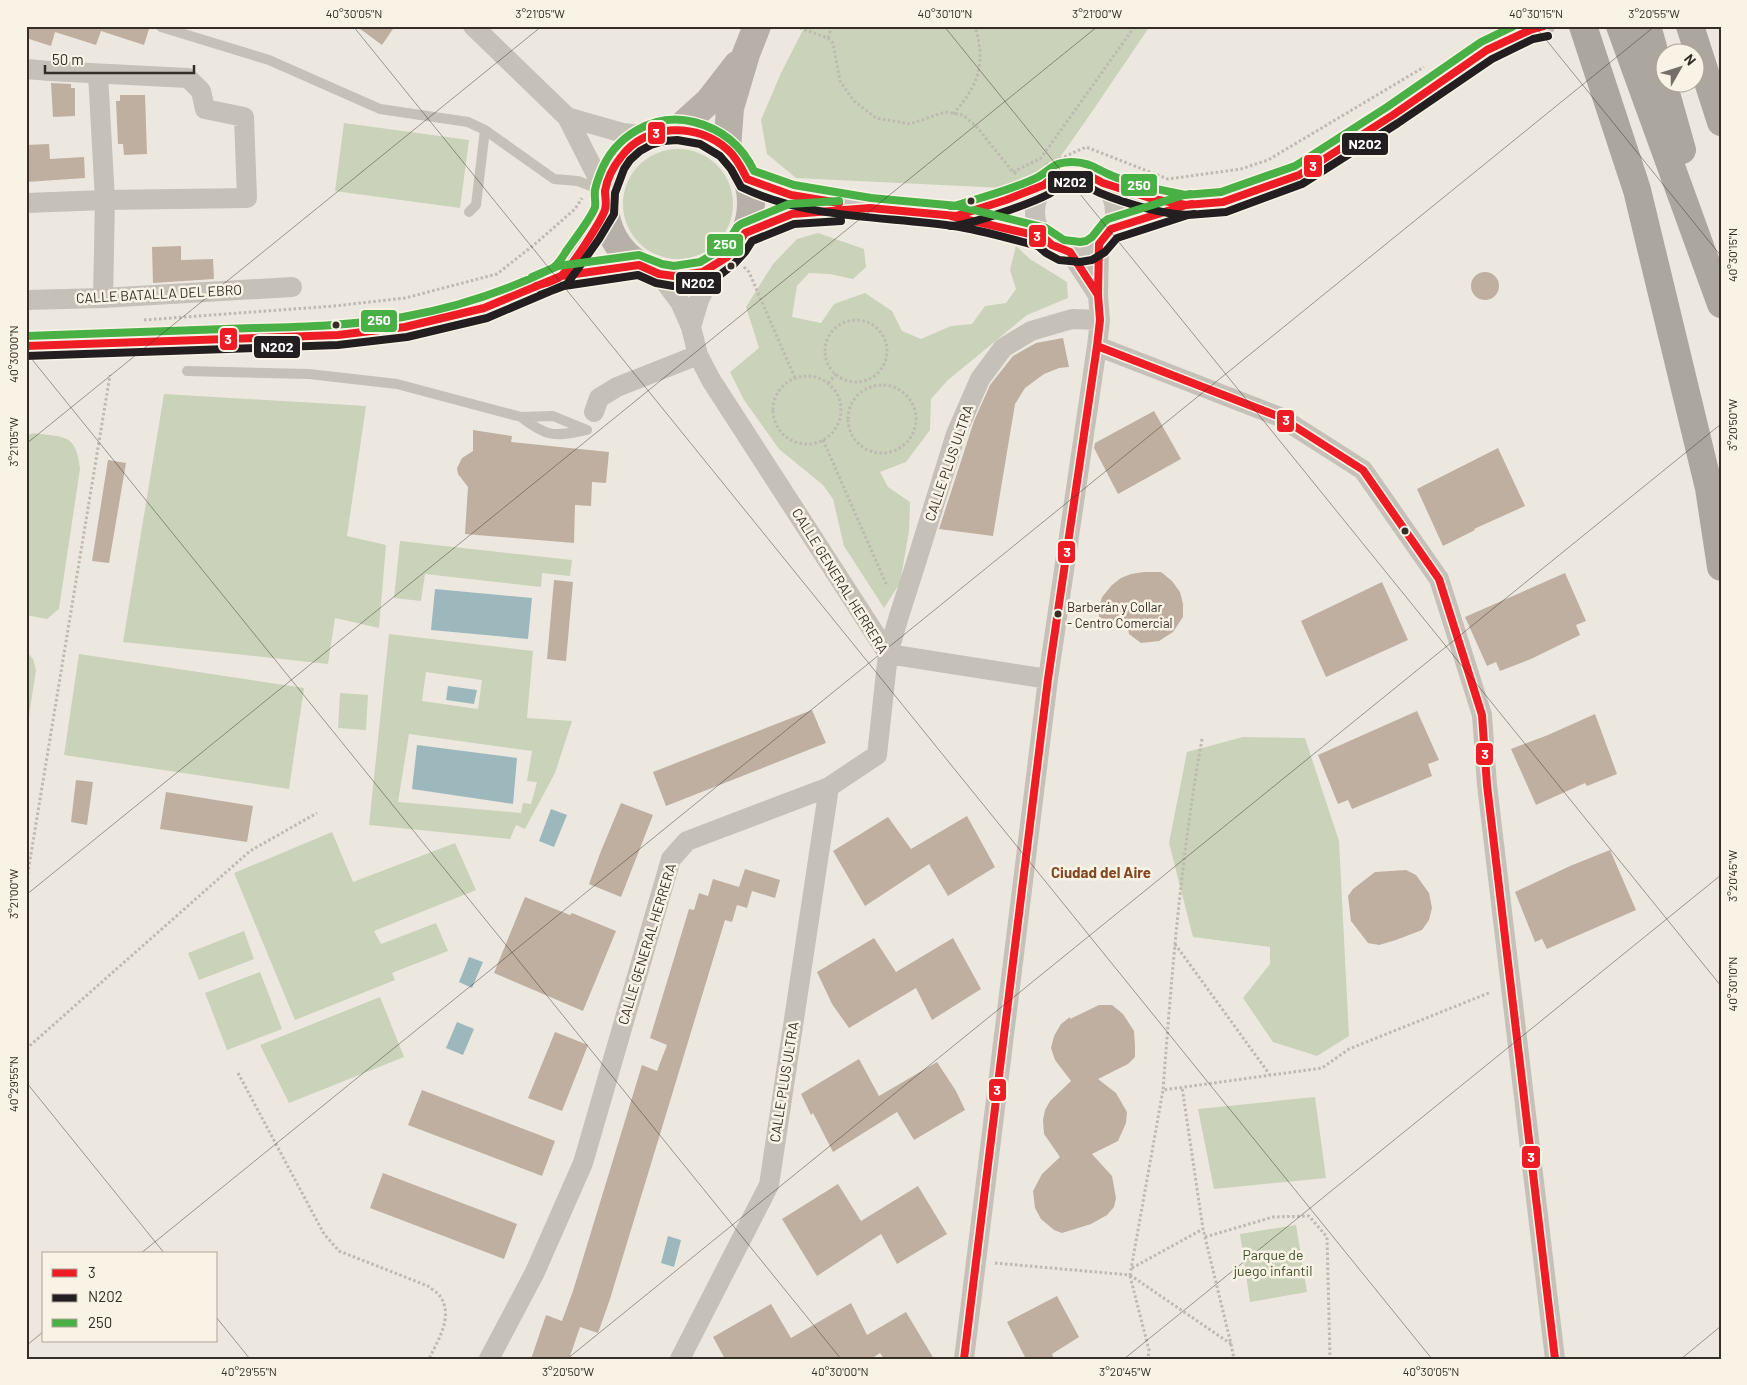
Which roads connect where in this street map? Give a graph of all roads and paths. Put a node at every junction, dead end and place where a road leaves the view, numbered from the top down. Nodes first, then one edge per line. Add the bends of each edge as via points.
1 (472, 26) edge
2 (757, 26) edge
3 (795, 26) edge
4 (832, 26) edge
5 (975, 26) edge
6 (1136, 26) edge
7 (1583, 26) edge
8 (1620, 26) edge
9 (1647, 26) edge
10 (1690, 26) edge
11 (161, 27) edge
12 (1538, 28) edge
13 (828, 38) junction
14 (746, 54) junction
15 (1429, 64) dead end
16 (26, 69) edge
17 (98, 74) junction
18 (952, 114) junction
19 (567, 117) junction
20 (1721, 122) edge
21 (484, 130) junction
22 (677, 130) junction
23 (647, 136) junction
24 (727, 149) junction
25 (1013, 172) junction
26 (1020, 174) dead end
27 (1042, 177) junction
28 (747, 179) junction
29 (1103, 183) junction
30 (601, 197) junction
31 (104, 200) junction
32 (26, 204) edge
33 (1186, 205) junction
34 (870, 208) junction
35 (469, 212) dead end
36 (956, 216) junction
37 (745, 233) junction
38 (1043, 237) junction
39 (1105, 237) junction
40 (1070, 252) junction
41 (716, 266) junction
42 (744, 267) dead end
43 (649, 269) junction
44 (561, 276) junction
45 (1721, 285) edge
46 (292, 287) dead end
47 (1098, 296) junction
48 (103, 298) junction
49 (26, 300) edge
50 (1721, 304) edge
51 (139, 320) dead end
52 (1100, 320) junction
53 (691, 327) junction
54 (26, 346) edge
55 (1098, 346) junction
56 (698, 355) junction
57 (187, 371) dead end
58 (836, 374) junction
59 (110, 375) dead end
60 (795, 378) junction
61 (870, 379) junction
62 (828, 383) junction
63 (872, 387) junction
64 (841, 414) junction
65 (849, 415) junction
66 (521, 417) junction
67 (590, 421) junction
68 (824, 440) junction
69 (1721, 567) edge
70 (900, 613) junction
71 (888, 654) junction
72 (1048, 679) junction
73 (1202, 739) dead end
74 (829, 787) junction
75 (317, 813) dead end
76 (26, 884) edge
77 (1174, 944) junction
78 (1510, 978) junction
79 (26, 1049) edge
80 (238, 1073) dead end
81 (1270, 1075) junction
82 (1182, 1087) junction
83 (1163, 1090) junction
84 (1203, 1229) junction
85 (1205, 1237) junction
86 (976, 1261) junction
87 (1131, 1268) junction
88 (1130, 1275) junction
89 (1230, 1344) junction
90 (429, 1359) edge
91 (489, 1359) edge
92 (680, 1359) edge
93 (964, 1359) edge
94 (1148, 1359) edge
95 (1234, 1359) edge
96 (1330, 1359) edge
97 (1555, 1359) edge

1 - 19 street
2 - 14 street
3 - 13 path
4 - 13 path
5 - 18 path via 980,45 977,78 969,95
6 - 25 path via 1041,158
7 - 69 highway via 1637,190 1709,488
8 - 50 highway
9 - 45 highway
10 - 20 highway
11 - 21 lane via 269,60 380,109 468,122
12 - 33 street via 1487,50 1298,175 1223,202
13 - 18 path via 833,43 840,81 854,101 876,118 910,124 945,112
14 - 22 street via 709,101
14 - 24 street via 730,108
15 - 27 path via 1268,160 1241,169 1168,179 1086,147
16 - 17 street
17 - 31 street
17 - 31 street via 188,78 201,91 206,109 244,117 247,198
18 - 25 path via 963,115 976,126
19 - 23 street via 622,133
19 - 30 street
21 - 30 lane via 554,179 578,181
21 - 35 lane via 476,205
22 - 23 street
22 - 24 street via 704,135
23 - 30 street via 634,143 615,164
24 - 28 street
25 - 26 path
27 - 29 street via 1073,172 1089,175
27 - 36 street via 1006,200
27 - 38 street via 1035,220
28 - 34 street via 791,196
28 - 37 street via 750,215
29 - 33 street
29 - 39 street via 1113,200 1114,220
30 - 43 street via 608,226 616,241 626,255
30 - 44 street via 591,233
30 - 51 path via 575,209 498,274 405,298
31 - 32 street
31 - 48 street
33 - 39 street
34 - 36 street
34 - 37 street via 792,214
36 - 38 street
37 - 41 street via 737,246
38 - 40 street via 1052,245
39 - 40 street via 1090,250
39 - 47 street
40 - 47 street
41 - 43 street via 702,272 674,276
41 - 53 street via 699,300
42 - 60 path
43 - 44 street
43 - 53 street, CALLE GENERAL HERRERA via 680,302
44 - 54 street via 484,308 405,327 338,335
46 - 48 street, CALLE BATALLA DEL EBRO
47 - 52 street
48 - 49 street, CALLE BATALLA DEL EBRO
52 - 55 street
52 - 70 street, CALLE PLUS ULTRA via 1072,319 1031,332 1003,348 980,379 956,434
53 - 56 street, CALLE GENERAL HERRERA
55 - 72 street
55 - 78 street via 1280,417 1364,470 1440,579 1482,714 1487,785
56 - 67 street via 617,386 598,398
56 - 71 street, CALLE GENERAL HERRERA
57 - 66 lane via 309,374 397,384
58 - 61 path via 850,382
58 - 61 path via 825,355 830,334 847,321 861,320 877,327 887,345 884,365
58 - 62 path
59 - 76 path
60 - 62 path via 809,376
60 - 68 path via 780,390 775,400 776,422 782,432 801,443
61 - 63 path
62 - 64 path via 837,393
63 - 65 path via 857,397
63 - 65 path via 888,386 908,397 916,417 911,438 894,451 873,452 855,440 850,430
64 - 65 path
64 - 68 path via 838,424
66 - 67 lane via 552,416
66 - 67 lane via 539,431 562,435
68 - 70 path
70 - 71 street, CALLE PLUS ULTRA
71 - 72 street
71 - 74 street, CALLE GENERAL HERRERA via 877,755
72 - 86 street
73 - 77 path
74 - 91 street, CALLE GENERAL HERRERA via 687,841 671,859 583,1163 534,1272
74 - 92 street, CALLE PLUS ULTRA via 769,1185
75 - 79 path via 250,851
77 - 81 path
77 - 83 path
78 - 81 path via 1492,992 1349,1049 1322,1068
78 - 97 street
80 - 90 path via 324,1234 339,1251 428,1286 439,1295 445,1307 445,1322
81 - 82 path
82 - 83 path
82 - 84 path
83 - 87 path
84 - 85 path
84 - 87 path
85 - 89 path
85 - 96 path via 1273,1217 1309,1216 1327,1236
86 - 88 path
86 - 93 street
87 - 88 path
88 - 89 path
88 - 94 path via 1149,1350
89 - 95 path

